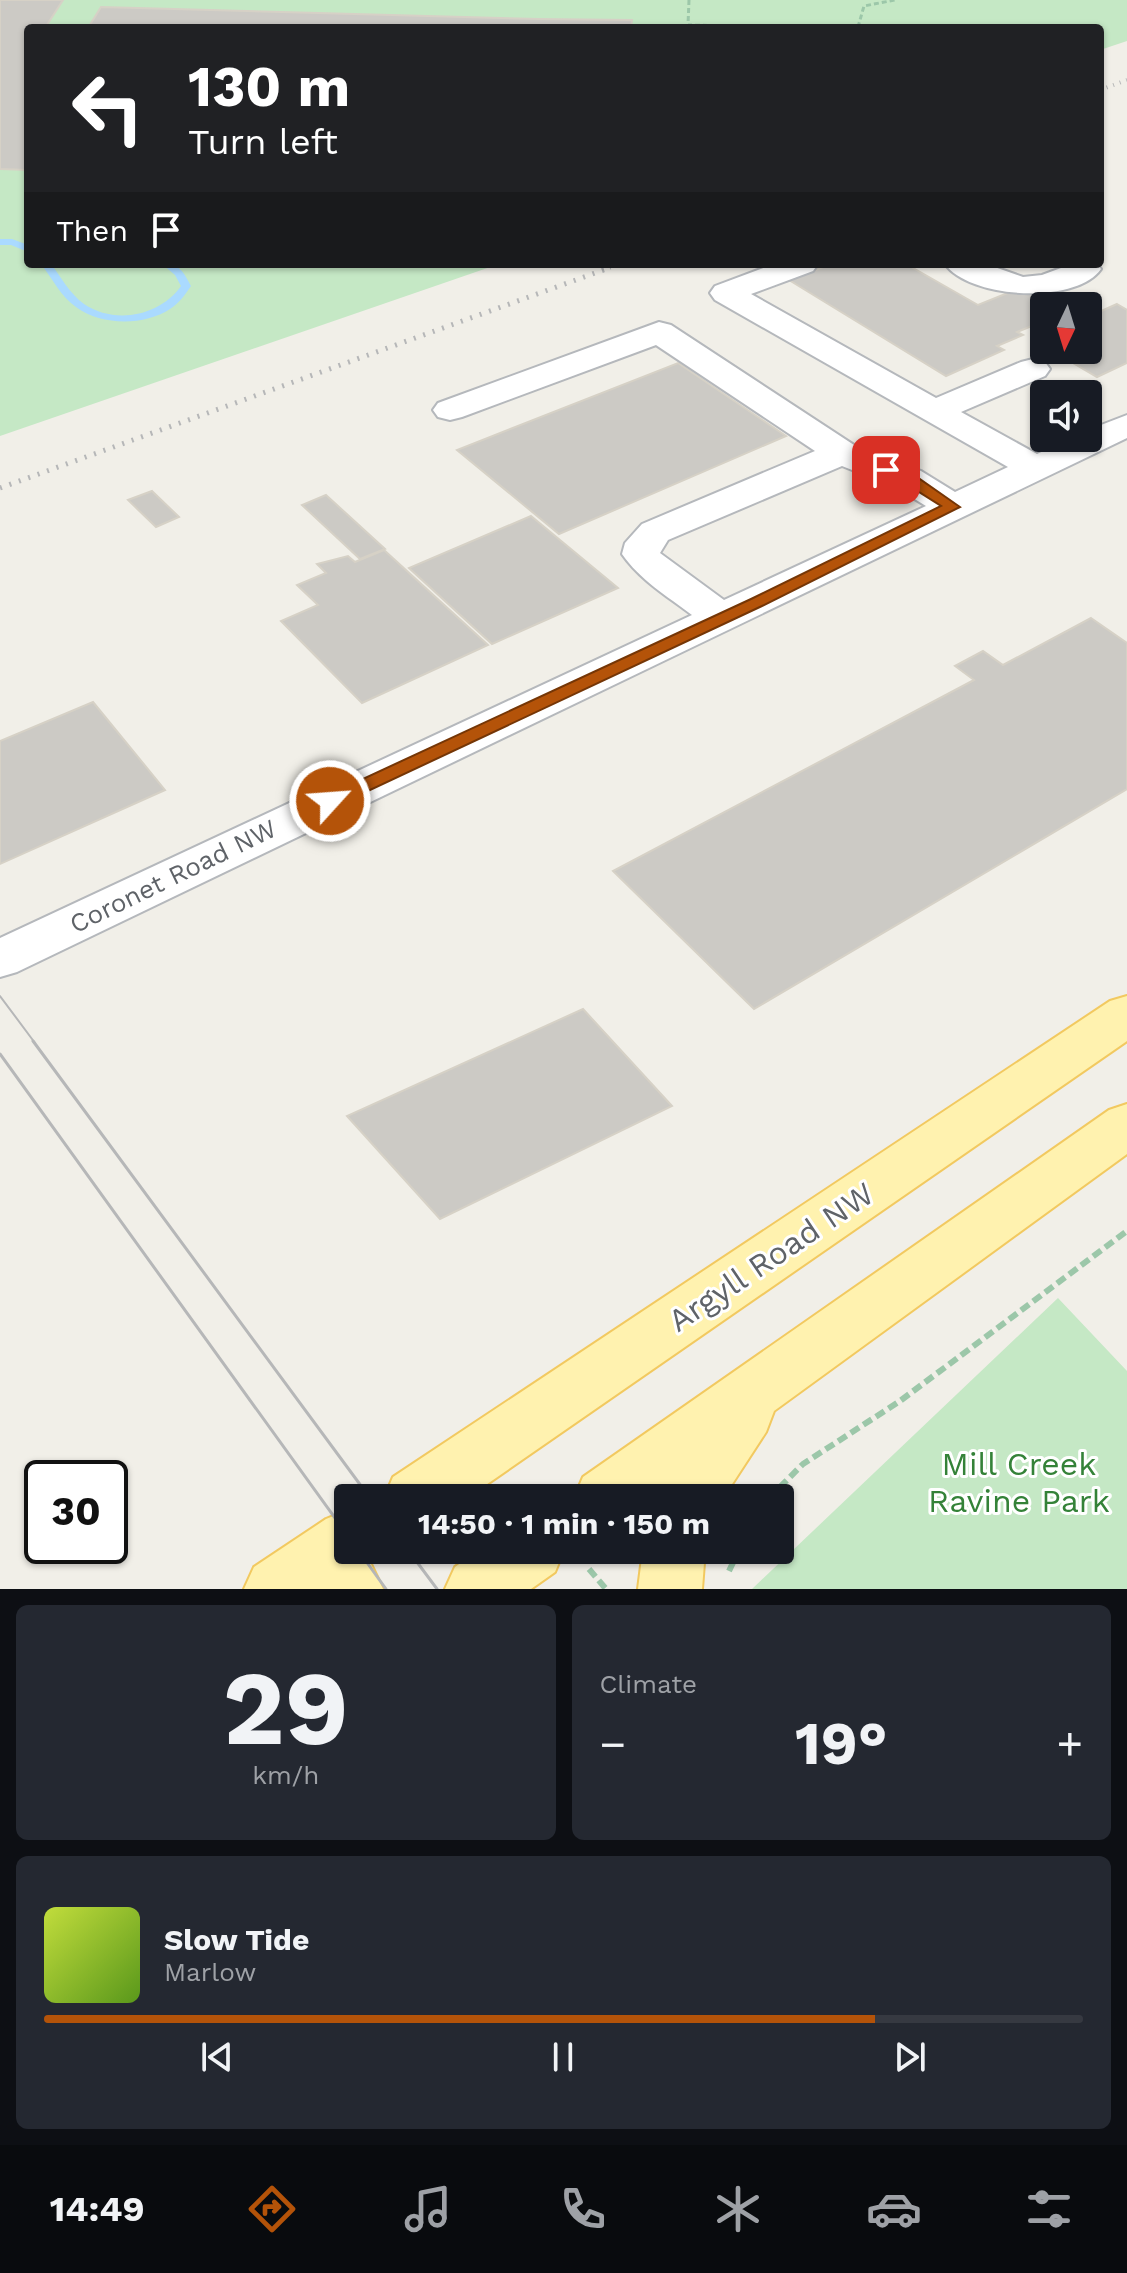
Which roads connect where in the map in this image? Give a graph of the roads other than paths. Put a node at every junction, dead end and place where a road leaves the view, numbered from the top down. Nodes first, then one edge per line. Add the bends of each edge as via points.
1 (792, 268) edge
2 (969, 268) edge
3 (1083, 268) edge
4 (1033, 369) dead end
5 (450, 410) dead end
6 (934, 411) junction
7 (1127, 425) edge
8 (841, 453) junction
9 (1035, 468) junction
10 (953, 507) junction
11 (722, 618) junction
12 (0, 959) edge
13 (1127, 1015) edge
14 (1127, 1125) edge
15 (770, 1380) junction
16 (446, 1484) edge
17 (625, 1484) edge
18 (698, 1484) edge
19 (336, 1564) edge
20 (673, 1564) edge
21 (276, 1589) edge
22 (670, 1589) edge

1 - 6 street via 726,293
2 - 3 street via 1003,284 1044,287
4 - 6 street
5 - 8 street via 659,332
6 - 9 street
7 - 9 street, Coronet Road NW
8 - 10 street via 908,479
8 - 11 street via 655,532 644,543 641,554 649,564
9 - 10 street, Coronet Road NW
10 - 11 street, Coronet Road NW
11 - 12 street, Coronet Road NW
13 - 16 main road, Argyll Road NW
14 - 15 main road
15 - 17 main road
15 - 18 main road
19 - 21 main road
20 - 22 main road

